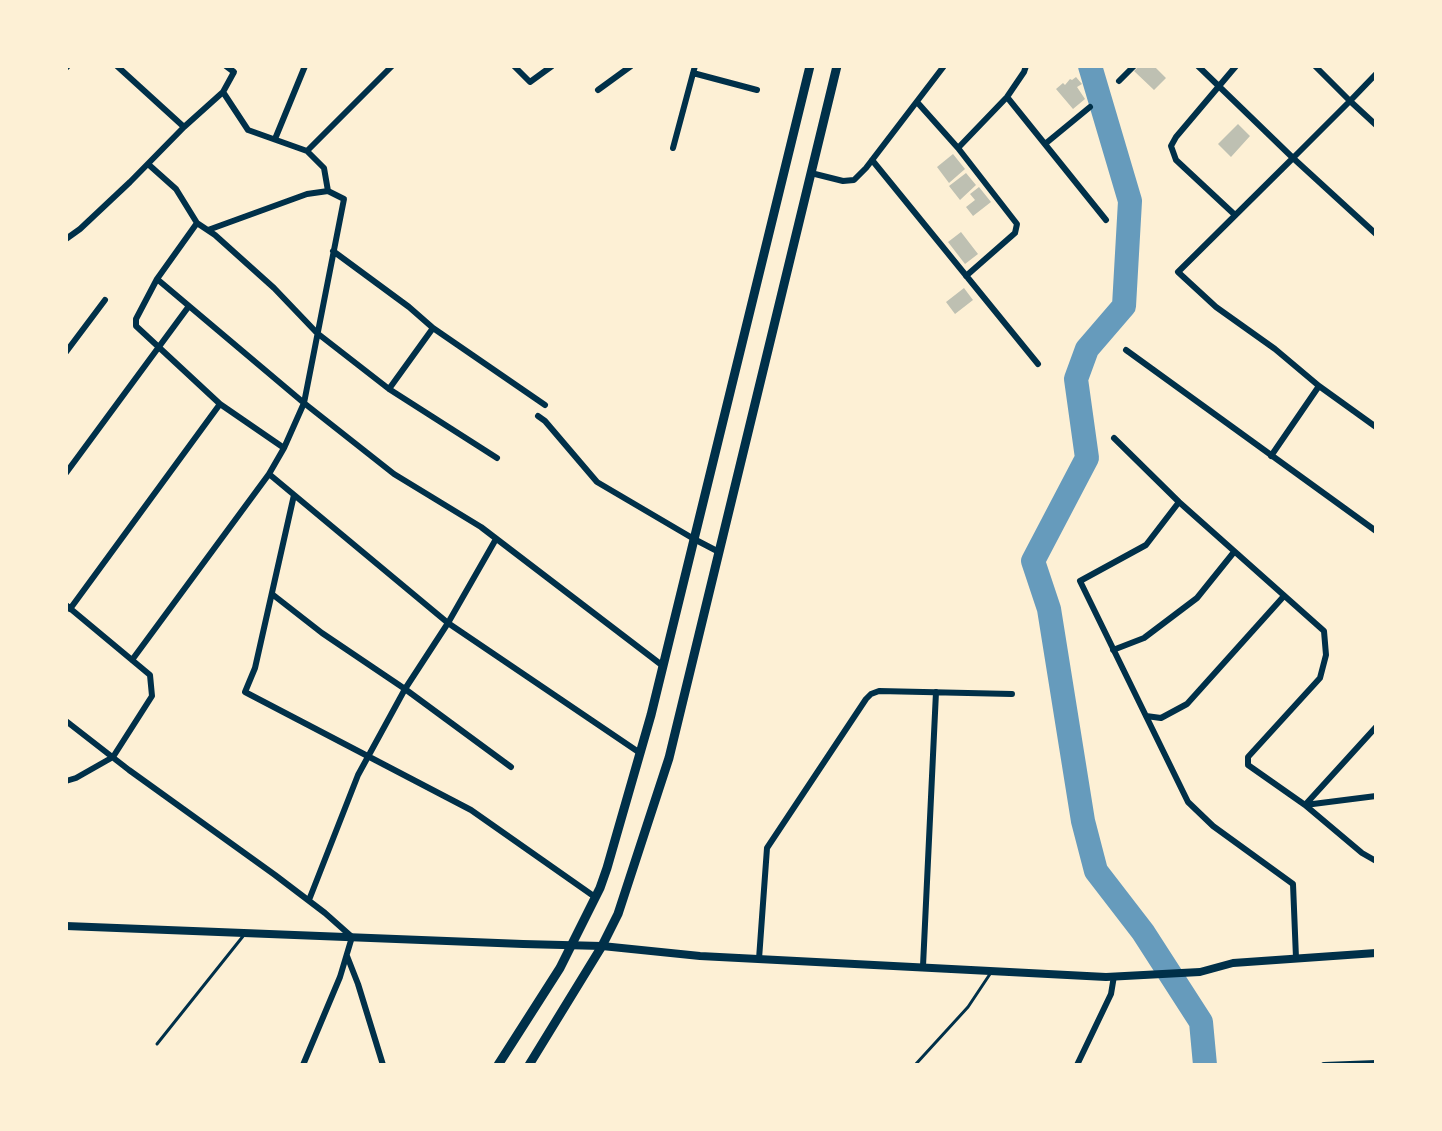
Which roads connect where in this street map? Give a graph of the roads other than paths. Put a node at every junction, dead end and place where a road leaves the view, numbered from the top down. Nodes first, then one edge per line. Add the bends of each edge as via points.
1 (117, 66) edge
2 (226, 66) edge
3 (241, 66) edge
4 (305, 66) edge
5 (392, 66) edge
6 (514, 66) edge
7 (552, 66) edge
8 (631, 66) edge
9 (810, 66) edge
10 (837, 66) edge
11 (944, 66) edge
12 (1026, 66) edge
13 (1134, 66) edge
14 (1198, 66) edge
15 (1236, 66) edge
16 (1315, 66) edge
17 (694, 69) edge
18 (234, 72) junction
19 (1376, 74) edge
20 (1119, 81) dead end
21 (1218, 86) junction
22 (598, 90) dead end
23 (757, 90) dead end
24 (223, 92) junction
25 (1007, 97) junction
26 (1350, 101) junction
27 (917, 102) junction
28 (1090, 107) dead end
29 (1376, 125) edge
30 (184, 128) junction
31 (275, 139) junction
32 (1045, 144) junction
33 (673, 148) dead end
34 (958, 148) junction
35 (307, 151) junction
36 (1293, 158) junction
37 (872, 160) junction
38 (148, 164) junction
39 (811, 173) junction
40 (328, 191) junction
41 (1235, 215) junction
42 (1106, 220) dead end
43 (197, 223) junction
44 (208, 230) junction
45 (1376, 234) edge
46 (68, 235) edge
47 (333, 251) junction
48 (966, 276) junction
49 (157, 279) junction
50 (105, 300) dead end
51 (189, 306) junction
52 (433, 328) junction
53 (317, 333) junction
54 (158, 348) junction
55 (1126, 350) dead end
56 (66, 352) edge
57 (1038, 364) dead end
58 (1319, 386) junction
59 (389, 389) junction
60 (304, 403) junction
61 (220, 404) junction
62 (545, 405) dead end
63 (538, 416) dead end
64 (1376, 427) edge
65 (1114, 438) dead end
66 (284, 448) junction
67 (1271, 456) junction
68 (497, 458) dead end
69 (66, 473) edge
70 (269, 474) junction
71 (294, 495) junction
72 (1179, 502) junction
73 (1376, 531) edge
74 (496, 539) junction
75 (694, 539) junction
76 (719, 552) junction
77 (1234, 552) junction
78 (272, 594) junction
79 (1284, 596) junction
80 (68, 607) edge
81 (448, 623) junction
82 (1113, 650) junction
83 (132, 660) junction
84 (663, 666) junction
85 (405, 689) junction
86 (936, 692) junction
87 (1012, 694) dead end
88 (1146, 716) junction
89 (1161, 718) junction
90 (66, 721) edge
91 (1152, 726) junction
92 (1376, 728) edge
93 (640, 753) junction
94 (369, 756) junction
95 (113, 757) junction
96 (511, 767) dead end
97 (66, 781) edge
98 (1376, 796) edge
99 (1305, 805) junction
100 (1376, 861) edge
101 (595, 897) junction
102 (309, 900) junction
103 (66, 926) edge
104 (246, 933) junction
105 (352, 938) junction
106 (571, 945) junction
107 (602, 946) junction
108 (1376, 953) edge
109 (346, 956) junction
110 (1296, 958) junction
111 (759, 959) junction
112 (923, 966) junction
113 (992, 971) junction
114 (1114, 976) junction
115 (157, 1044) dead end
116 (1376, 1063) edge
117 (303, 1065) edge
118 (383, 1065) edge
119 (498, 1065) edge
120 (529, 1065) edge
121 (915, 1065) edge
122 (1077, 1065) edge
123 (1325, 1065) edge

1 - 30 street
2 - 18 street
3 - 18 street
4 - 31 street
5 - 35 street
6 - 7 street via 530,82
8 - 22 street
9 - 75 highway
10 - 39 highway
11 - 27 street
12 - 25 street
13 - 20 street
14 - 21 street
15 - 21 street
16 - 26 street
17 - 23 street
17 - 33 street
18 - 24 street
19 - 26 street
21 - 36 street
21 - 41 street via 1171,146 1176,160
24 - 30 street
24 - 31 street via 248,130
25 - 32 street
25 - 34 street
26 - 29 street
26 - 36 street
27 - 34 street
27 - 37 street
28 - 32 street
30 - 38 street
31 - 35 street
32 - 42 street
34 - 48 street via 1017,224 1015,233
35 - 40 street via 324,168
36 - 41 street
36 - 45 street
37 - 39 street via 854,180 843,182
37 - 48 street
38 - 43 street via 176,189
38 - 46 street
39 - 76 highway
40 - 44 street via 307,194
40 - 47 street via 344,199
41 - 58 street via 1178,272 1216,307
43 - 44 street
43 - 49 street
44 - 53 street
47 - 52 street
47 - 53 street
48 - 57 street
49 - 51 street
49 - 54 street via 135,324
50 - 56 street
51 - 54 street
51 - 60 street
52 - 59 street
52 - 62 street
53 - 59 street
53 - 60 street
54 - 61 street
54 - 69 street
55 - 67 street
58 - 64 street
58 - 67 street
59 - 68 street
60 - 66 street
60 - 74 street via 394,474
61 - 66 street
61 - 80 street
63 - 75 street via 597,482
65 - 72 street
66 - 70 street
67 - 73 street
70 - 71 street
70 - 83 street
71 - 78 street
71 - 81 street
72 - 77 street
72 - 82 street via 1146,545 1080,581
74 - 81 street
74 - 84 street
75 - 76 street
75 - 84 highway
76 - 107 highway via 669,759 618,914
77 - 79 street
77 - 82 street via 1197,598 1144,638
78 - 85 street
78 - 94 street via 255,671 245,692
79 - 89 street via 1187,704
79 - 99 street via 1324,631 1324,667 1320,678 1248,757 1248,765
80 - 83 street
81 - 85 street
81 - 93 street
82 - 88 street
83 - 95 street via 150,675 152,696
84 - 93 highway
85 - 94 street
85 - 96 street
86 - 87 street
86 - 111 street via 871,694 767,848
86 - 112 street
88 - 89 street
88 - 91 street
89 - 91 street
90 - 95 street
91 - 110 street via 1188,802 1213,826 1293,884
92 - 99 street
93 - 101 highway
94 - 101 street via 471,810
94 - 102 street
95 - 97 street
95 - 102 street
98 - 99 street
99 - 100 street via 1362,854
101 - 106 highway
102 - 105 street
103 - 104 street
104 - 105 street
104 - 115 lane
105 - 106 street
105 - 109 street
106 - 107 street
106 - 119 highway
107 - 111 street
107 - 120 highway
108 - 110 street
109 - 117 street
109 - 118 street
110 - 114 street via 1233,963 1200,972
111 - 112 street
112 - 113 street
113 - 114 street
113 - 121 lane via 968,1007
114 - 122 street via 1111,994
116 - 123 street

